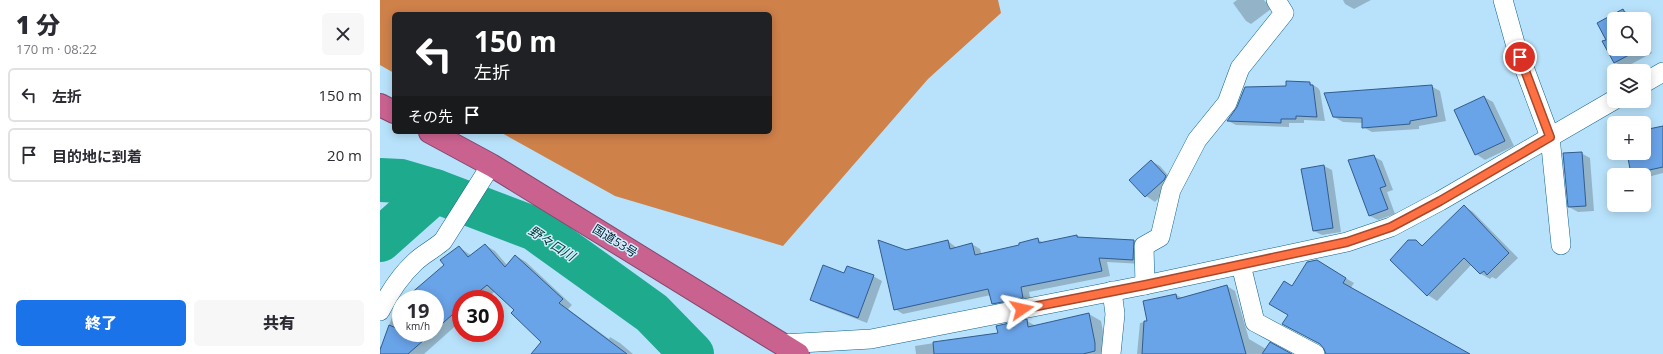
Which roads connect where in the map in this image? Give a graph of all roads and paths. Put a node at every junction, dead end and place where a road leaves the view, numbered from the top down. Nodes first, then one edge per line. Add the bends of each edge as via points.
1 (1276, 0) edge
2 (1503, 0) edge
3 (1663, 72) edge
4 (1651, 79) edge
5 (1607, 104) edge
6 (380, 105) edge
7 (392, 111) edge
8 (434, 134) edge
9 (1550, 137) junction
10 (490, 165) junction
11 (1561, 245) dead end
12 (1241, 265) junction
13 (1145, 285) junction
14 (1112, 291) junction
15 (380, 311) edge
16 (790, 349) edge
17 (1111, 354) edge
18 (1315, 354) edge

1 - 13 street via 1284,13 1240,68 1227,103 1197,140 1171,190 1160,237 1144,246
2 - 9 street via 1515,43
3 - 4 street
5 - 9 street
6 - 7 highway
8 - 10 highway, 国道53号
9 - 11 street
9 - 12 street via 1391,227 1347,242
10 - 15 street via 443,241 416,260 405,272
10 - 16 highway, 国道53号
12 - 13 street
12 - 18 street via 1255,322
13 - 14 street
14 - 16 street via 871,339
14 - 17 street via 1115,314

